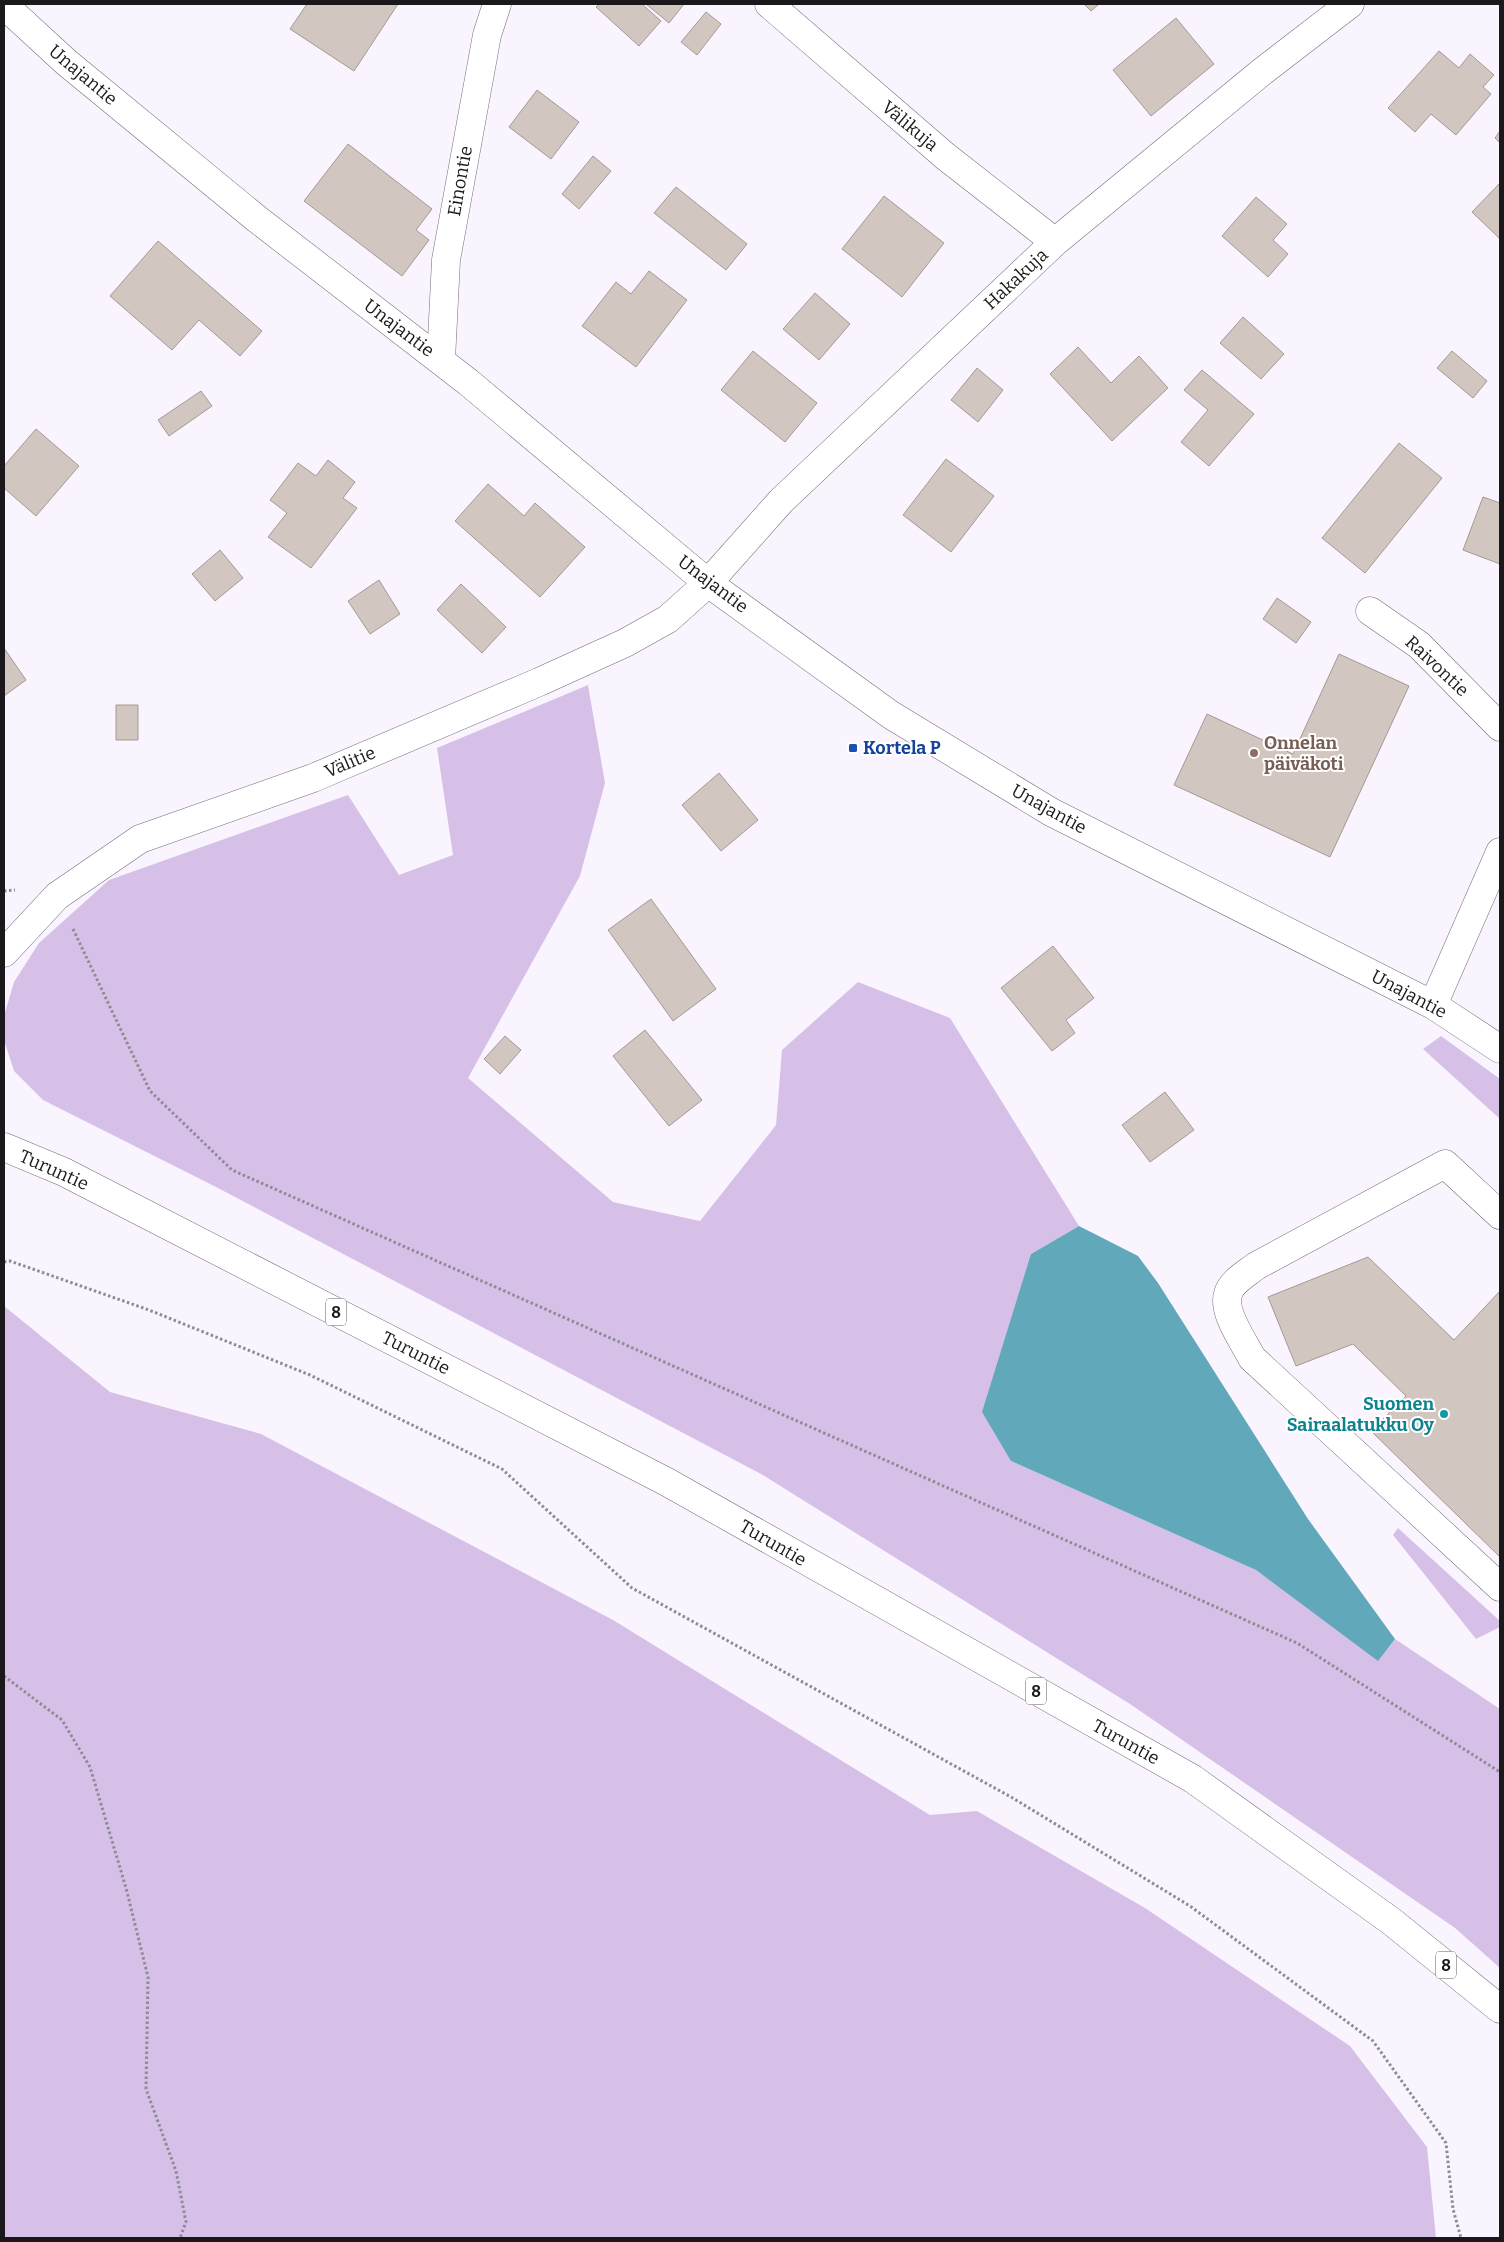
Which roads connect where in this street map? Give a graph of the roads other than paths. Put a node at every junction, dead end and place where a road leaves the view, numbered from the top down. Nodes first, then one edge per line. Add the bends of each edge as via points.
1 (497, 4) edge
2 (769, 4) edge
3 (1350, 4) edge
4 (4, 5) edge
5 (1055, 242) junction
6 (441, 360) junction
7 (708, 583) junction
8 (1370, 612) dead end
9 (1500, 726) edge
10 (1500, 852) edge
11 (4, 953) edge
12 (1434, 1005) junction
13 (1500, 1049) edge
14 (4, 1147) edge
15 (1500, 1215) edge
16 (1500, 1588) edge
17 (1500, 2009) edge

1 - 6 main road, Einontie via 487,35 446,260
2 - 5 main road, Välikuja via 945,156
3 - 5 main road, Hakakuja
4 - 6 main road, Unajantie via 66,62 257,219
5 - 7 main road, Hakakuja via 781,501
6 - 7 main road, Unajantie
7 - 11 main road, Välitie via 668,619 625,643 313,778 140,839 57,896
7 - 12 main road, Unajantie via 891,715 1051,812
8 - 9 main road, Raivontie via 1419,645
10 - 12 main road
12 - 13 main road, Unajantie
14 - 17 main road, Turuntie / 8 via 64,1172 667,1482 1193,1779 1392,1921
15 - 16 main road via 1445,1164 1256,1266 1235,1282 1228,1294 1227,1310 1252,1358

